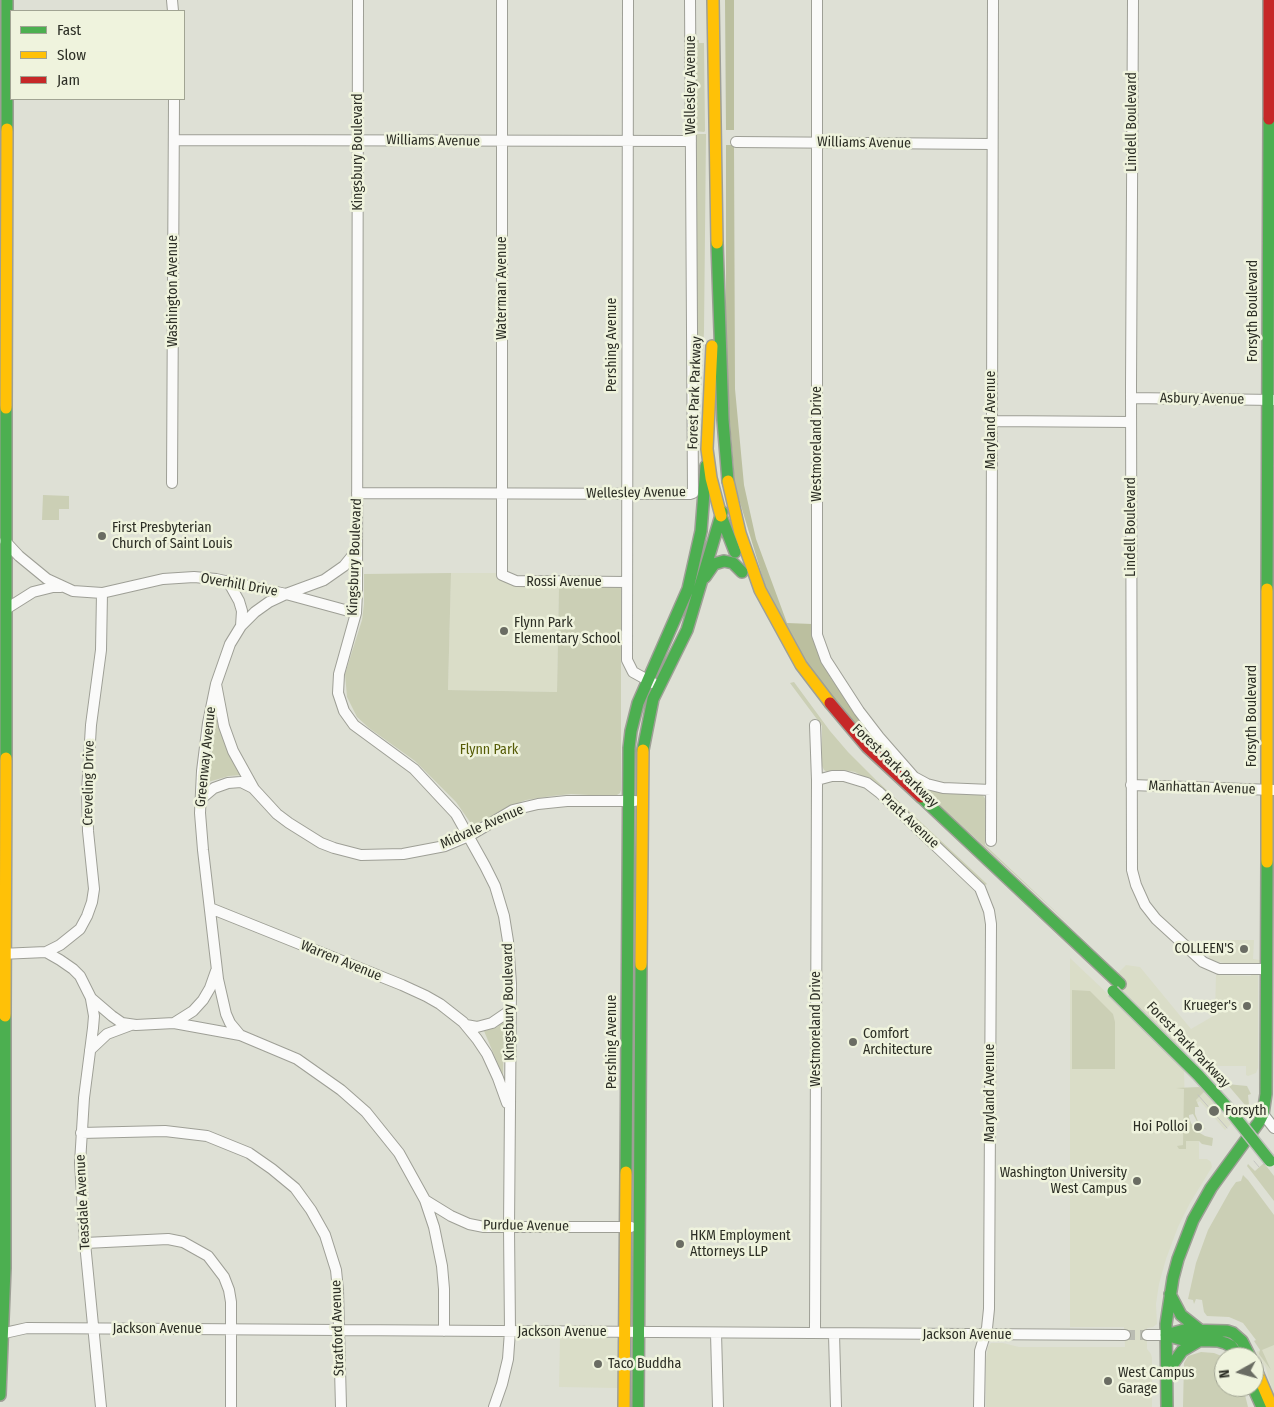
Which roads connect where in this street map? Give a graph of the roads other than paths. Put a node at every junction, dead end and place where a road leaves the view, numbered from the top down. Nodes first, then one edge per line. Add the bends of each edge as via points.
1 (7, 0) edge
2 (358, 0) edge
3 (502, 0) edge
4 (628, 0) edge
5 (690, 0) edge
6 (817, 0) edge
7 (993, 0) edge
8 (1133, 0) edge
9 (1269, 0) edge
10 (714, 3) edge
11 (9, 21) edge
12 (174, 100) edge
13 (1271, 123) edge
14 (175, 140) junction
15 (358, 140) junction
16 (627, 141) junction
17 (691, 141) junction
18 (502, 142) junction
19 (736, 142) dead end
20 (817, 142) junction
21 (992, 144) junction
22 (4, 145) edge
23 (717, 277) junction
24 (1131, 398) junction
25 (1271, 400) edge
26 (991, 421) junction
27 (1131, 422) junction
28 (707, 449) junction
29 (728, 481) junction
30 (172, 483) dead end
31 (3, 490) edge
32 (357, 493) junction
33 (502, 494) junction
34 (628, 494) junction
35 (3, 509) edge
36 (721, 516) junction
37 (6, 541) junction
38 (357, 550) junction
39 (742, 572) junction
40 (502, 576) joint
41 (705, 577) junction
42 (627, 582) junction
43 (229, 583) junction
44 (62, 587) junction
45 (102, 593) junction
46 (286, 594) junction
47 (6, 609) junction
48 (356, 613) junction
49 (761, 615) dead end
50 (241, 626) junction
51 (788, 666) dead end
52 (796, 678) dead end
53 (647, 680) junction
54 (216, 684) junction
55 (658, 686) junction
56 (815, 725) dead end
57 (848, 742) dead end
58 (817, 780) junction
59 (1131, 785) junction
60 (254, 789) junction
61 (991, 790) junction
62 (1270, 790) edge
63 (201, 799) junction
64 (642, 800) junction
65 (628, 801) junction
66 (469, 836) junction
67 (991, 841) dead end
68 (986, 898) joint
69 (210, 908) junction
70 (46, 952) junction
71 (3, 954) edge
72 (217, 968) junction
73 (1266, 969) junction
74 (1116, 987) junction
75 (91, 998) junction
76 (511, 1010) junction
77 (1159, 1020) dead end
78 (174, 1023) junction
79 (131, 1025) junction
80 (466, 1025) junction
81 (1270, 1025) edge
82 (240, 1035) junction
83 (1185, 1046) dead end
84 (90, 1050) junction
85 (510, 1111) junction
86 (1263, 1114) junction
87 (1274, 1128) edge
88 (81, 1133) junction
89 (1274, 1149) edge
90 (1272, 1164) edge
91 (425, 1200) junction
92 (625, 1227) junction
93 (639, 1227) junction
94 (509, 1228) junction
95 (84, 1243) junction
96 (1170, 1294) junction
97 (2, 1321) edge
98 (92, 1328) junction
99 (231, 1329) junction
100 (339, 1330) junction
101 (444, 1331) junction
102 (510, 1331) junction
103 (624, 1332) junction
104 (638, 1332) junction
105 (716, 1333) junction
106 (815, 1333) junction
107 (2, 1334) edge
108 (834, 1334) junction
109 (985, 1335) junction
110 (1200, 1335) junction
111 (1124, 1336) tunnel mouth
112 (1147, 1336) tunnel mouth
113 (1166, 1336) junction
114 (1232, 1347) edge
115 (1245, 1347) edge
116 (1166, 1374) junction
117 (1264, 1388) edge
118 (0, 1395) edge
119 (101, 1407) edge
120 (231, 1407) edge
121 (341, 1407) edge
122 (494, 1407) edge
123 (624, 1407) edge
124 (638, 1407) edge
125 (718, 1407) edge
126 (836, 1407) edge
127 (979, 1407) edge
128 (1167, 1407) edge
129 (1272, 1407) edge

1 - 11 main road
2 - 15 street, Kingsbury Boulevard
3 - 18 street, Waterman Avenue
4 - 16 street, Pershing Avenue
5 - 17 street, Wellesley Avenue
6 - 20 street, Westmoreland Drive
7 - 21 street, Maryland Avenue
8 - 24 street, Lindell Boulevard
9 - 13 main road, Forsyth Boulevard
10 - 23 main road, Forest Park Parkway
11 - 22 main road
12 - 14 street, Washington Avenue
13 - 25 main road, Forsyth Boulevard
14 - 15 street, Williams Avenue
14 - 30 street, Washington Avenue
15 - 18 street, Williams Avenue
15 - 32 street, Kingsbury Boulevard
16 - 17 street, Williams Avenue
16 - 18 street, Williams Avenue
16 - 34 street, Pershing Avenue
17 - 34 street, Wellesley Avenue via 693,493
18 - 33 street, Waterman Avenue
19 - 20 street, Williams Avenue
20 - 21 street, Williams Avenue
20 - 61 street, Westmoreland Drive via 816,623 820,647 859,711 914,776 943,788
21 - 26 street, Maryland Avenue
22 - 31 main road
23 - 28 main road, Forest Park Parkway
23 - 29 main road, Forest Park Parkway
24 - 25 street, Asbury Avenue
24 - 27 street, Lindell Boulevard
25 - 62 main road, Forsyth Boulevard
26 - 27 street
26 - 61 street, Maryland Avenue
27 - 59 street, Lindell Boulevard
28 - 36 main road, Forest Park Parkway
28 - 53 main road, Pershing Avenue via 701,531 694,566 676,619
29 - 36 main road, Pershing Avenue
29 - 74 main road, Forest Park Parkway via 740,532 760,590 801,665 829,703 868,747
31 - 35 main road
32 - 33 street, Wellesley Avenue
32 - 38 street, Kingsbury Boulevard
33 - 34 street, Wellesley Avenue
33 - 40 street, Waterman Avenue
34 - 42 street, Pershing Avenue
35 - 37 main road
36 - 39 main road, Forest Park Parkway
36 - 41 main road, Pershing Avenue
37 - 44 street, Overhill Drive via 33,569
37 - 47 main road
38 - 46 street via 344,566 324,580
38 - 48 street, Kingsbury Boulevard
39 - 41 main road via 733,563 724,561 714,564
39 - 49 main road, Forest Park Parkway
40 - 42 street, Rossi Avenue via 516,581
41 - 55 main road, Pershing Avenue via 687,630
42 - 53 street, Pershing Avenue via 627,660 633,672
43 - 45 street, Overhill Drive via 216,579 178,578
43 - 46 street, Overhill Drive
43 - 50 street via 239,600
44 - 45 street, Overhill Drive
44 - 47 street, Overhill Drive via 34,592
45 - 70 street, Creveling Drive via 101,650 91,725 87,792 94,889 92,902 80,929
46 - 48 street, Overhill Drive
46 - 50 street via 255,612
47 - 71 main road
48 - 66 street, Kingsbury Boulevard via 338,679 344,711 354,725 414,769 456,814
50 - 54 street, Greenway Avenue via 230,644
51 - 52 main road
53 - 55 street, Pershing Avenue
53 - 65 main road, Pershing Avenue via 631,731
54 - 60 street, Midvale Avenue via 233,752
54 - 63 street, Greenway Avenue via 208,723
55 - 64 main road, Pershing Avenue via 645,734
56 - 58 street, Westmoreland Drive
57 - 74 main road, Forest Park Parkway
58 - 68 street, Pratt Avenue via 844,776 867,783 980,888
58 - 106 street, Westmoreland Drive
59 - 62 street, Manhattan Avenue
59 - 73 street, Lindell Boulevard via 1132,870 1142,898 1156,918 1208,966
60 - 63 street via 241,782 228,783 214,788
60 - 66 street, Midvale Avenue via 277,814 321,844 361,854 403,854 445,846
61 - 67 street, Maryland Avenue
62 - 73 main road, Forsyth Boulevard
63 - 69 street, Greenway Avenue
64 - 65 street, Midvale Avenue
64 - 93 main road, Pershing Avenue
65 - 66 street, Midvale Avenue via 538,804 513,810
65 - 92 main road, Pershing Avenue
66 - 76 street, Kingsbury Boulevard via 494,886 504,916
68 - 109 street, Maryland Avenue via 991,934 989,1310
69 - 72 street, Greenway Avenue
69 - 80 street, Warren Avenue via 418,992 446,1008
70 - 71 street
70 - 75 street via 73,968
71 - 97 main road
72 - 78 street, Greenway Avenue via 203,1000
72 - 82 street, Greenway Avenue via 226,1014
73 - 81 main road, Forsyth Boulevard
74 - 77 main road, Forest Park Parkway
74 - 90 main road, Forest Park Parkway, bridge via 1227,1107
75 - 79 street via 112,1016
75 - 84 street, Teasdale Avenue via 94,1016
76 - 80 street via 492,1023 477,1027
76 - 85 street, Kingsbury Boulevard
78 - 79 street, Purdue Avenue
78 - 82 street, Purdue Avenue
79 - 84 street, Purdue Avenue via 108,1034
80 - 85 street, Warren Avenue via 487,1054
81 - 86 main road, Forsyth Boulevard
82 - 91 street, Purdue Avenue via 297,1059 322,1075 366,1112 399,1153
83 - 89 main road, Forest Park Parkway via 1237,1102
84 - 88 street, Teasdale Avenue
85 - 94 street, Kingsbury Boulevard
86 - 87 street
86 - 96 main road, Forsyth Boulevard via 1211,1188 1193,1220 1178,1259
88 - 95 street, Teasdale Avenue
88 - 100 street, Stratford Avenue via 165,1131 207,1136 249,1153 272,1169 295,1188 324,1235 336,1270
91 - 94 street, Purdue Avenue via 469,1224
91 - 101 street via 442,1266
92 - 93 street, Purdue Avenue
92 - 94 street, Purdue Avenue
92 - 103 main road, Pershing Avenue
93 - 104 main road, Pershing Avenue
94 - 102 street, Kingsbury Boulevard
95 - 98 street, Teasdale Avenue
95 - 99 street via 168,1239 196,1248 208,1256 224,1277 231,1302
96 - 110 main road via 1181,1315
96 - 113 main road, Forsyth Boulevard
97 - 107 main road
98 - 99 street, Jackson Avenue
98 - 107 street, Jackson Avenue via 27,1328
98 - 119 street, Teasdale Avenue
99 - 100 street, Jackson Avenue
99 - 120 street
100 - 101 street, Jackson Avenue
100 - 121 street, Stratford Avenue
101 - 102 street, Jackson Avenue
102 - 103 street, Jackson Avenue
102 - 122 street, Kingsbury Boulevard via 508,1359
103 - 104 street, Jackson Avenue
103 - 123 main road, Pershing Avenue
104 - 105 street, Jackson Avenue
104 - 124 main road, Pershing Avenue
105 - 106 street, Jackson Avenue
105 - 125 street
106 - 108 street, Jackson Avenue
107 - 118 main road
108 - 109 street, Jackson Avenue
108 - 126 street
109 - 111 street, Jackson Avenue
109 - 127 street, Maryland Avenue via 980,1351
110 - 113 main road via 1183,1340
110 - 114 main road
110 - 115 main road via 1221,1330 1233,1333
110 - 116 main road via 1182,1351
112 - 113 street
113 - 116 main road, Forsyth Boulevard
116 - 128 main road, Forsyth Boulevard
117 - 129 main road

